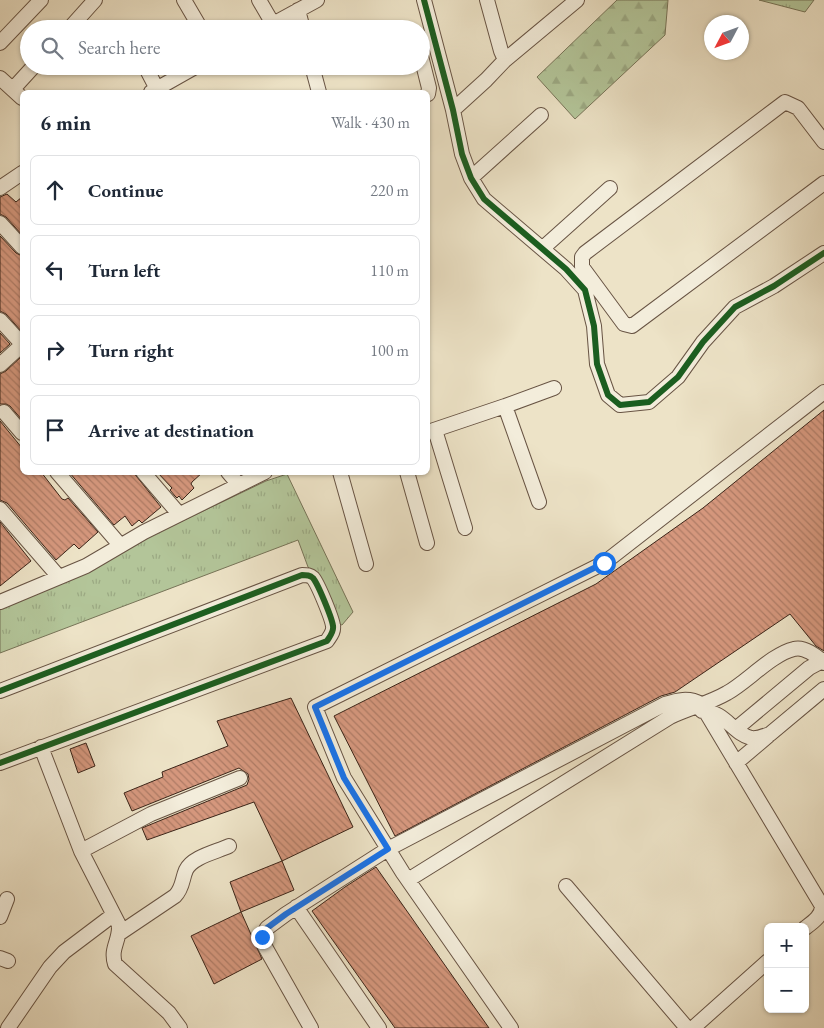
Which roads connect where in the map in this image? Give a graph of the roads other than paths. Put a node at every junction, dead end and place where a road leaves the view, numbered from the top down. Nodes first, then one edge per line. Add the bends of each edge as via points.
1 (41, 0) edge
2 (95, 0) edge
3 (184, 0) edge
4 (259, 0) edge
5 (317, 0) edge
6 (424, 0) edge
7 (487, 0) edge
8 (577, 0) edge
9 (298, 10) junction
10 (22, 20) edge
11 (77, 20) edge
12 (196, 20) edge
13 (266, 20) edge
14 (279, 20) edge
15 (301, 20) edge
16 (429, 20) edge
17 (20, 22) edge
18 (430, 23) edge
19 (0, 43) edge
20 (505, 60) junction
21 (29, 75) edge
22 (148, 75) edge
23 (182, 75) edge
24 (314, 75) edge
25 (426, 75) edge
26 (0, 78) edge
27 (20, 90) edge
28 (154, 90) edge
29 (156, 90) edge
30 (318, 90) edge
31 (429, 90) edge
32 (18, 94) edge
33 (453, 110) junction
34 (541, 115) dead end
35 (824, 142) edge
36 (20, 174) edge
37 (471, 178) junction
38 (824, 183) edge
39 (1, 186) edge
40 (610, 188) dead end
41 (0, 223) edge
42 (20, 245) edge
43 (542, 248) junction
44 (824, 253) edge
45 (606, 300) junction
46 (590, 313) junction
47 (0, 320) edge
48 (20, 343) edge
49 (20, 347) edge
50 (0, 365) edge
51 (554, 388) dead end
52 (824, 392) edge
53 (505, 406) junction
54 (4, 412) dead end
55 (20, 431) edge
56 (431, 431) edge
57 (60, 475) edge
58 (146, 475) edge
59 (231, 475) edge
60 (259, 475) edge
61 (341, 475) edge
62 (408, 475) edge
63 (239, 485) junction
64 (540, 502) dead end
65 (0, 509) edge
66 (179, 514) junction
67 (465, 528) dead end
68 (427, 543) dead end
69 (120, 545) junction
70 (366, 564) dead end
71 (59, 577) junction
72 (0, 602) edge
73 (824, 661) edge
74 (824, 689) edge
75 (0, 690) edge
76 (703, 707) junction
77 (737, 728) junction
78 (770, 734) junction
79 (41, 747) junction
80 (0, 763) edge
81 (736, 763) junction
82 (240, 778) dead end
83 (229, 846) dead end
84 (388, 849) junction
85 (81, 851) junction
86 (408, 880) junction
87 (566, 886) dead end
88 (7, 899) dead end
89 (296, 907) junction
90 (113, 915) junction
91 (0, 917) edge
92 (809, 925) edge
93 (120, 933) junction
94 (764, 965) edge
95 (8, 1028) edge
96 (180, 1028) edge
97 (311, 1028) edge
98 (379, 1028) edge
99 (511, 1028) edge
100 (687, 1028) edge
101 (693, 1028) edge

1 - 10 street
2 - 11 street
3 - 12 street
4 - 13 street
5 - 9 street
6 - 16 street
7 - 20 street
8 - 20 street
9 - 14 street
9 - 15 street
17 - 19 street
18 - 33 street
20 - 33 street
21 - 27 street
22 - 28 street
23 - 29 street
24 - 30 street
25 - 31 street
26 - 32 street
33 - 37 street via 462,154
34 - 37 street
35 - 45 street via 798,108 785,102 778,106 585,253 582,267
36 - 39 street
37 - 43 street via 484,199
38 - 45 street via 636,324 624,324
40 - 43 street
41 - 42 street
43 - 46 street via 585,290
44 - 46 street via 735,307 703,342 678,377 648,402 620,405 608,395 597,364
45 - 46 street
47 - 48 street
49 - 50 street
51 - 53 street
52 - 84 street via 604,563 315,707 344,778
53 - 56 street
53 - 64 street
54 - 55 street
56 - 67 street
57 - 69 street
58 - 66 street
59 - 63 street
60 - 63 street
61 - 70 street
62 - 68 street
63 - 66 street
65 - 71 street
66 - 69 street
69 - 71 street via 86,566
71 - 72 street
73 - 76 street via 802,648 793,649
73 - 77 street via 809,668
74 - 78 street
75 - 79 street via 302,575 312,577 319,588 333,626 327,641
76 - 77 street
76 - 81 street
76 - 84 street via 693,700 664,704
76 - 86 street via 670,717
77 - 78 street via 752,738
78 - 81 street
79 - 80 street
79 - 85 street
81 - 92 street via 822,906 822,912
82 - 85 street via 151,814
83 - 93 street via 192,862 176,896
84 - 86 street
84 - 89 street
85 - 90 street
86 - 99 street
87 - 100 street
88 - 91 street
89 - 97 street via 267,928 262,937
89 - 98 street
90 - 93 street via 120,925
90 - 95 street via 64,952 50,967
93 - 96 street via 112,955 115,964 169,1013
94 - 101 street

